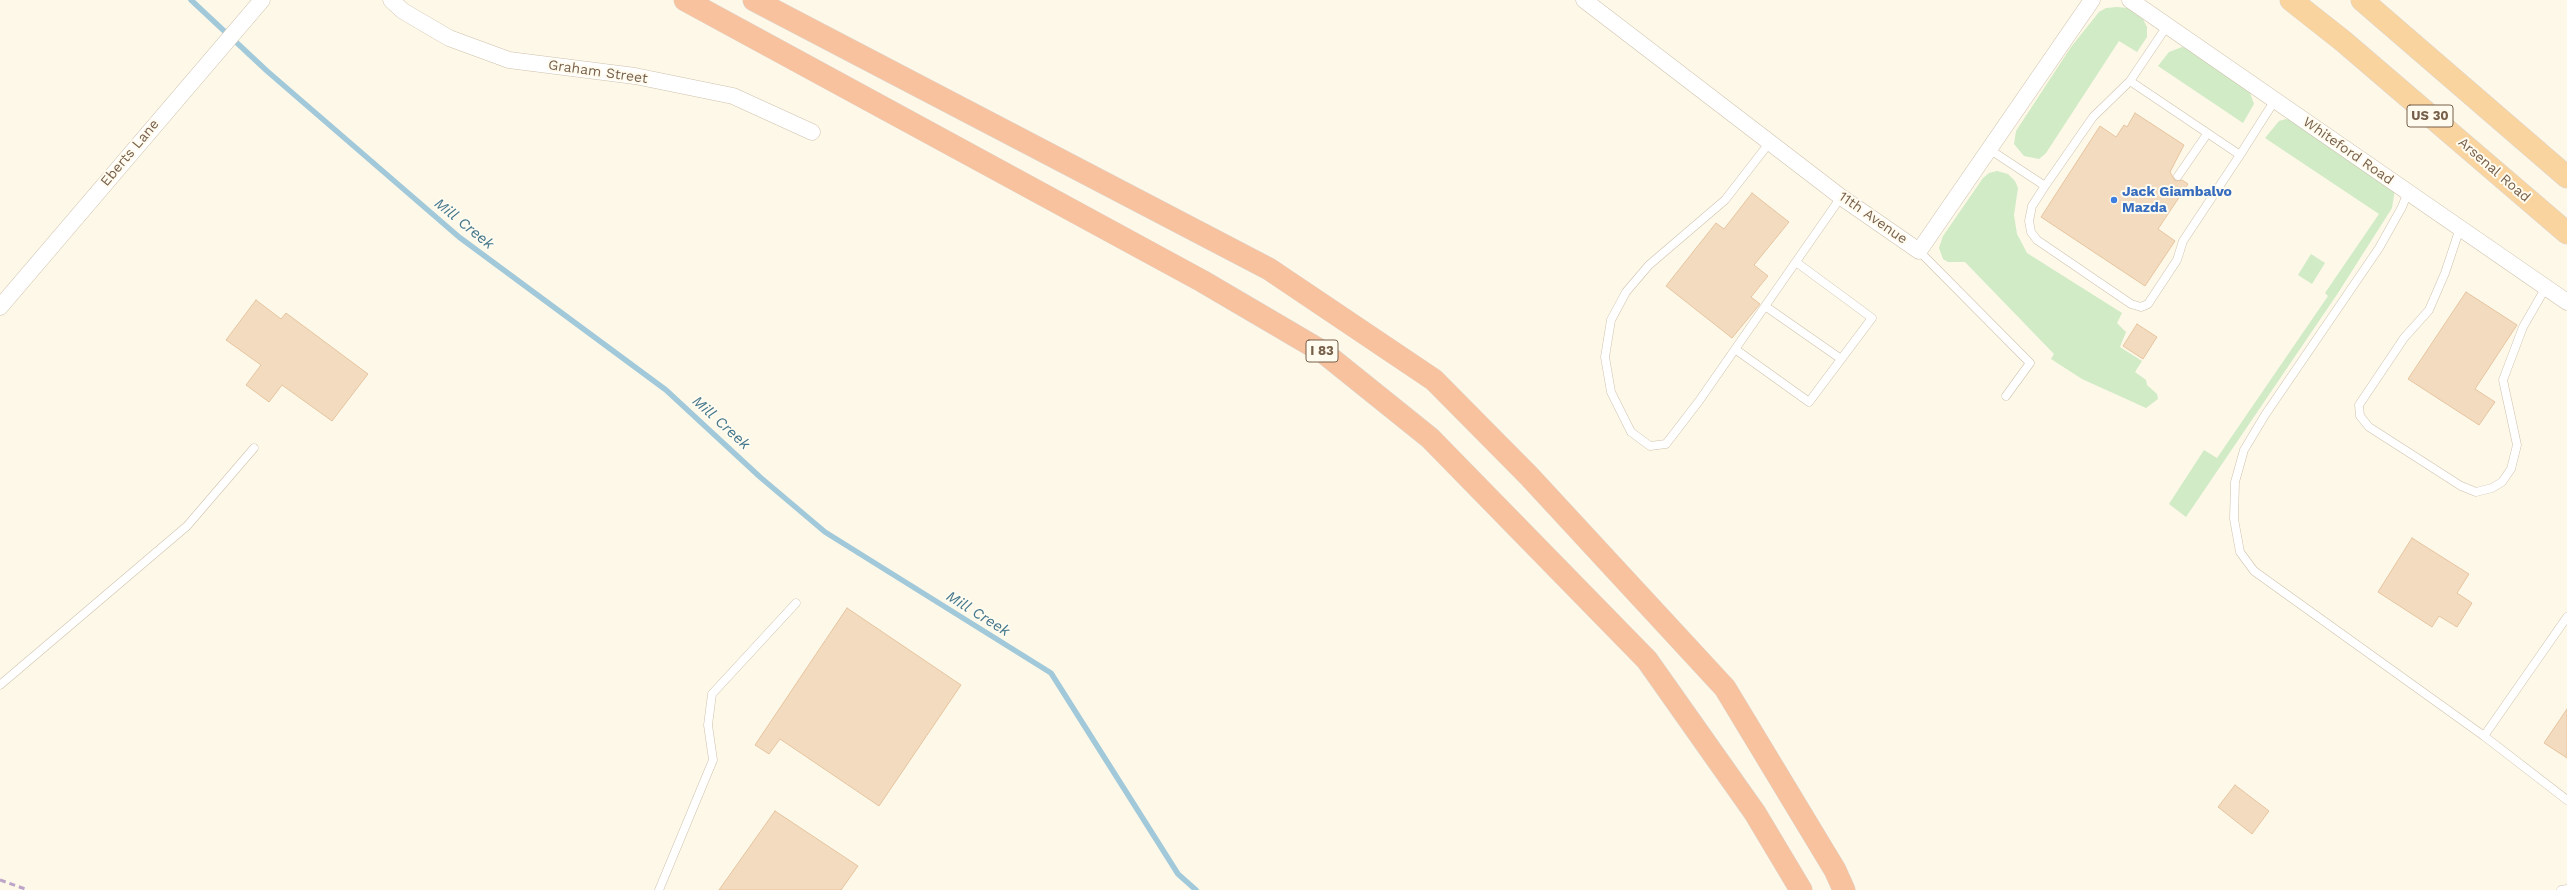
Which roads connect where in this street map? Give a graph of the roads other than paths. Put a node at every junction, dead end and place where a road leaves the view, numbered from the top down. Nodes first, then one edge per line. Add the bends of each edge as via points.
1 (262, 0) edge
2 (391, 0) edge
3 (685, 0) edge
4 (754, 0) edge
5 (1584, 0) edge
6 (2092, 0) edge
7 (2130, 0) edge
8 (2291, 0) edge
9 (2362, 0) edge
10 (2167, 26) junction
11 (2130, 82) junction
12 (2275, 100) junction
13 (812, 132) dead end
14 (2207, 134) junction
15 (1770, 142) junction
16 (1989, 149) junction
17 (2240, 155) junction
18 (2178, 176) dead end
19 (2567, 177) edge
20 (2045, 186) junction
21 (2408, 192) junction
22 (1841, 197) junction
23 (2460, 228) junction
24 (2567, 233) edge
25 (1919, 251) junction
26 (1796, 262) junction
27 (2546, 287) junction
28 (2567, 302) edge
29 (1765, 306) junction
30 (0, 307) edge
31 (1735, 349) junction
32 (1841, 359) junction
33 (2006, 396) dead end
34 (254, 448) dead end
35 (796, 603) dead end
36 (2567, 617) edge
37 (0, 685) edge
38 (2484, 736) junction
39 (2567, 800) edge
40 (2567, 888) edge
41 (659, 890) edge
42 (1801, 890) edge
43 (1844, 890) edge
44 (2561, 890) edge

1 - 30 street, Eberts Lane
2 - 13 street, Graham Street via 403,11 449,38 509,60 636,76 733,96
3 - 42 highway, I 83 via 1202,281 1323,352 1430,438 1647,660 1755,813
4 - 43 highway, I 83 via 1269,269 1434,380 1534,481 1725,688 1835,870
5 - 15 street, 11th Avenue
6 - 16 street, 11th Avenue
7 - 10 street, Whiteford Road
8 - 24 highway, Arsenal Road / US 30 via 2343,41
9 - 19 highway, US 30
10 - 11 lane
10 - 12 street, Whiteford Road
11 - 14 lane
11 - 20 lane via 2094,117
12 - 17 lane
12 - 21 street, Whiteford Road
14 - 17 lane
14 - 18 lane
15 - 22 street, 11th Avenue
15 - 31 lane via 1724,200 1649,265 1626,292 1611,320 1605,357 1611,392 1631,432 1650,446 1666,444
16 - 20 lane
16 - 25 street, 11th Avenue
17 - 20 lane via 2183,241 2176,260 2152,298 2148,304 2141,306 2131,304 2037,240 2031,232 2029,220 2032,206
21 - 23 street, Whiteford Road
21 - 38 lane via 2379,248 2244,450 2235,482 2234,519 2240,552 2254,571
22 - 25 street, 11th Avenue
22 - 26 lane
23 - 27 street, Whiteford Road
23 - 27 lane via 2429,310 2404,338 2359,405 2360,416 2369,427 2461,486 2476,492 2492,488 2502,482 2511,469 2517,445 2503,380 2523,327
25 - 33 lane via 2030,363
26 - 29 lane
26 - 32 lane via 1872,318
27 - 28 street, Whiteford Road
29 - 31 lane
29 - 32 lane
31 - 32 lane via 1809,402
34 - 37 lane via 187,526
35 - 41 lane via 712,694 708,725 712,760
36 - 38 lane
38 - 39 lane
40 - 44 lane

